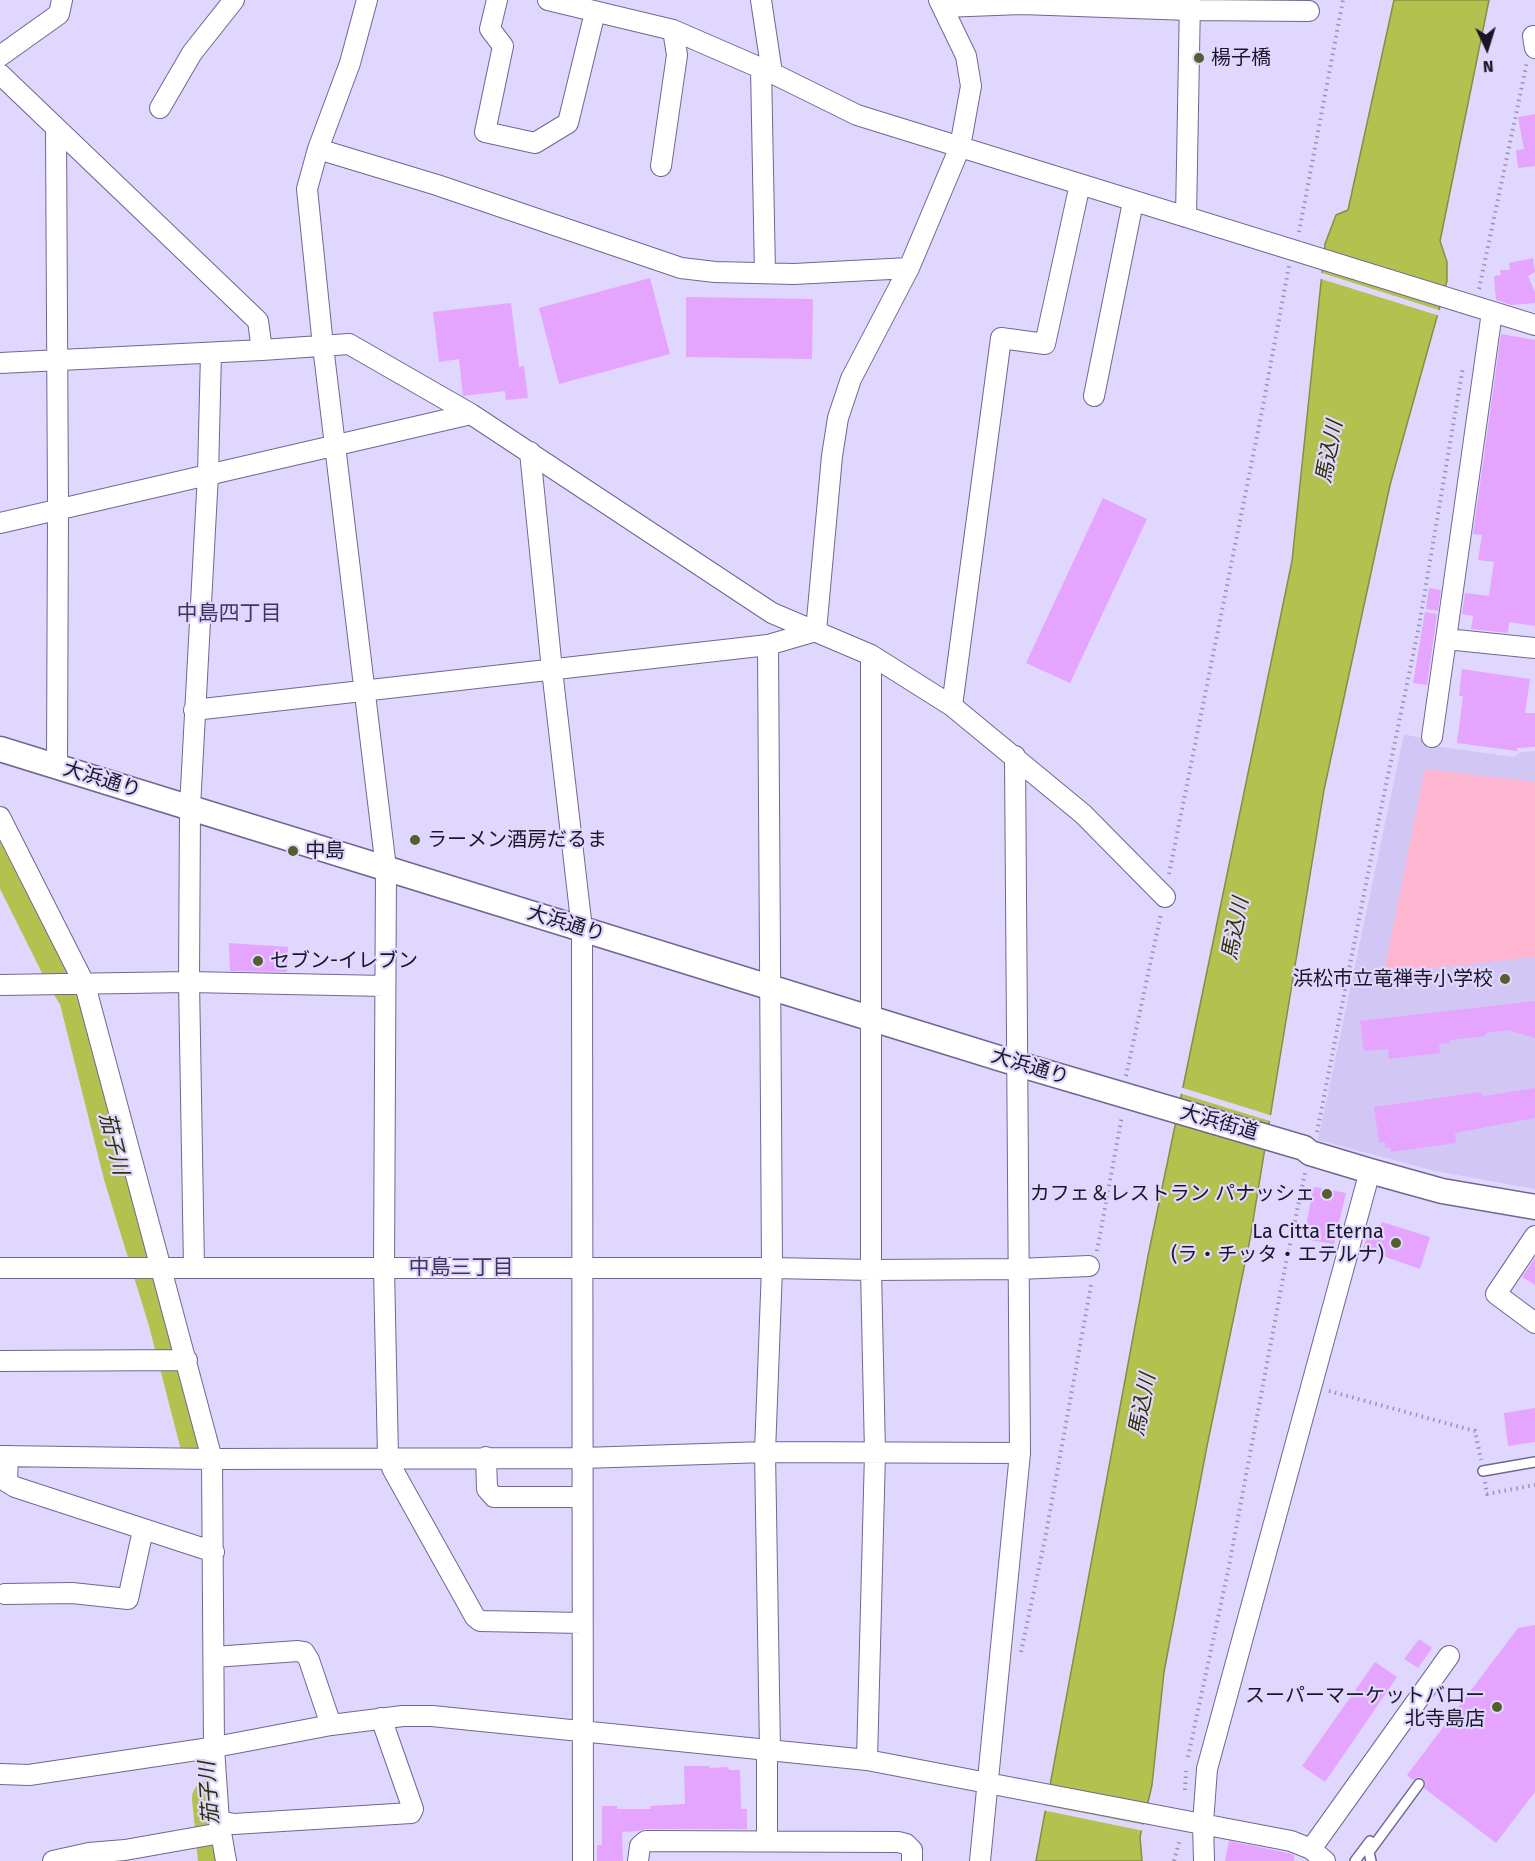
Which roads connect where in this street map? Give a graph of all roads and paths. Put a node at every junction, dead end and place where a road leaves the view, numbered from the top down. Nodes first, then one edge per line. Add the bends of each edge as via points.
1 (62, 0) edge
2 (234, 0) edge
3 (367, 0) edge
4 (497, 0) edge
5 (548, 0) edge
6 (761, 0) edge
7 (1344, 0) edge
8 (1022, 2) edge
9 (941, 3) edge
10 (1190, 5) edge
11 (1309, 10) dead end
12 (596, 12) junction
13 (673, 30) junction
14 (1534, 42) edge
15 (0, 56) edge
16 (767, 70) junction
17 (0, 74) edge
18 (160, 108) dead end
19 (56, 128) junction
20 (960, 147) junction
21 (318, 148) junction
22 (662, 166) dead end
23 (1080, 184) junction
24 (1133, 202) junction
25 (1186, 217) junction
26 (1294, 252) junction
27 (909, 268) junction
28 (765, 273) junction
29 (1484, 309) junction
30 (1535, 325) edge
31 (323, 346) junction
32 (262, 350) junction
33 (211, 353) junction
34 (57, 360) junction
35 (1464, 361) dead end
36 (0, 363) edge
37 (1095, 396) dead end
38 (471, 414) junction
39 (335, 444) junction
40 (530, 452) junction
41 (208, 474) junction
42 (58, 509) junction
43 (0, 523) edge
44 (816, 631) junction
45 (1446, 639) junction
46 (768, 645) junction
47 (1535, 648) edge
48 (871, 655) junction
49 (552, 670) junction
50 (365, 690) junction
51 (952, 706) junction
52 (194, 710) junction
53 (1432, 737) dead end
54 (0, 749) edge
55 (1015, 756) junction
56 (57, 766) junction
57 (190, 807) junction
58 (0, 817) edge
59 (386, 868) junction
60 (1165, 897) junction
61 (582, 929) junction
62 (189, 982) junction
63 (0, 985) edge
64 (85, 985) junction
65 (385, 986) junction
66 (770, 987) junction
67 (872, 1019) junction
68 (1018, 1064) junction
69 (1129, 1097) junction
70 (1307, 1150) junction
71 (1370, 1171) junction
72 (1535, 1207) edge
73 (1535, 1236) edge
74 (162, 1267) junction
75 (194, 1267) junction
76 (0, 1268) edge
77 (772, 1268) junction
78 (384, 1269) junction
79 (581, 1269) junction
80 (1018, 1269) junction
81 (1092, 1269) junction
82 (871, 1270) junction
83 (1535, 1323) edge
84 (186, 1360) junction
85 (0, 1361) edge
86 (1311, 1386) junction
87 (765, 1452) junction
88 (875, 1453) junction
89 (1020, 1453) junction
90 (4, 1456) edge
91 (388, 1457) junction
92 (486, 1457) junction
93 (583, 1458) junction
94 (212, 1459) junction
95 (1535, 1462) edge
96 (1483, 1471) junction
97 (1535, 1485) edge
98 (582, 1497) junction
99 (143, 1530) junction
100 (214, 1552) junction
101 (5, 1594) dead end
102 (582, 1623) junction
103 (1449, 1656) dead end
104 (214, 1657) junction
105 (1020, 1659) dead end
106 (381, 1718) junction
107 (331, 1725) junction
108 (584, 1731) junction
109 (209, 1749) junction
110 (768, 1749) junction
111 (867, 1760) junction
112 (0, 1774) edge
113 (995, 1783) junction
114 (1419, 1784) dead end
115 (1189, 1821) junction
116 (216, 1831) junction
117 (767, 1841) junction
118 (1370, 1841) dead end
119 (1318, 1855) edge
120 (53, 1861) edge
121 (226, 1861) edge
122 (583, 1861) edge
123 (638, 1861) edge
124 (912, 1861) edge
125 (980, 1861) edge
126 (1173, 1861) edge
127 (1204, 1861) edge
128 (1355, 1861) edge
129 (1371, 1861) edge

1 - 15 street via 59,14
2 - 18 street via 192,53
3 - 21 street via 350,63
4 - 12 street via 490,29 503,46 484,132 535,143 568,123
5 - 12 street
6 - 16 street
7 - 26 path
8 - 9 street
8 - 10 street
9 - 20 street via 966,56 971,86
10 - 11 street
10 - 25 street
12 - 13 street
13 - 16 street
13 - 22 street via 677,55
14 - 29 path
16 - 20 street via 857,115
16 - 28 street
17 - 19 street
19 - 32 street via 258,321
19 - 34 street
20 - 23 street
20 - 27 street
21 - 28 street via 681,268
21 - 31 street via 307,189
23 - 24 street
23 - 51 street via 1045,344 1001,338
24 - 25 street
24 - 37 street
25 - 26 street
26 - 29 street
26 - 60 path
27 - 28 street
27 - 44 street via 851,380 838,418
29 - 30 street
29 - 45 street
31 - 32 street
31 - 38 street via 349,344
31 - 39 street
32 - 33 street
33 - 34 street
33 - 41 street
34 - 36 street
34 - 42 street
35 - 70 path via 1419,626 1317,1130
38 - 39 street
38 - 40 street
39 - 41 street
39 - 50 street
40 - 44 street via 772,613
40 - 49 street
41 - 42 street
41 - 52 street
42 - 43 street
42 - 56 street
44 - 46 street
44 - 48 street
45 - 47 street
45 - 53 street
46 - 49 street
46 - 66 street
48 - 51 street
48 - 67 street
49 - 50 street
49 - 61 street
50 - 52 street
50 - 59 street
51 - 55 street
52 - 57 street
54 - 56 street, 大浜通り
55 - 60 street via 1083,814
55 - 68 street
56 - 57 street, 大浜通り
57 - 59 street, 大浜通り
57 - 62 street
58 - 64 street
59 - 61 street, 大浜通り
59 - 65 street
60 - 69 path via 1126,1074
61 - 66 street, 大浜通り
61 - 79 street
62 - 64 street
62 - 65 street
62 - 75 street
63 - 64 street
64 - 74 street
65 - 78 street
66 - 67 street, 大浜通り
66 - 77 street
67 - 68 street, 大浜通り
67 - 82 street
68 - 69 street, 大浜通り
68 - 80 street
69 - 70 street, 大浜街道
69 - 81 path
70 - 71 street
70 - 115 path via 1228,1571 1184,1781
71 - 72 street via 1442,1191
71 - 86 street
73 - 83 street via 1496,1294
74 - 75 street
74 - 76 street
74 - 84 street
75 - 78 street
77 - 79 street
77 - 82 street
77 - 87 street
78 - 79 street
78 - 91 street
79 - 93 street
80 - 81 street
80 - 82 street
80 - 89 street
81 - 105 path
82 - 88 street
84 - 85 street
84 - 94 street
86 - 96 path via 1476,1431
86 - 115 street via 1207,1769
87 - 88 street
87 - 93 street
87 - 110 street
88 - 89 street
88 - 111 street
89 - 113 street
90 - 94 street
90 - 99 street via 7,1482 15,1487
91 - 92 street
91 - 94 street
91 - 102 street via 475,1617 480,1621
92 - 93 street
92 - 98 street via 487,1489 494,1497
93 - 98 street
94 - 100 street
95 - 96 lane
96 - 97 path via 1487,1494
98 - 102 street
99 - 100 street
99 - 101 street via 128,1599 72,1593
100 - 104 street
102 - 108 street
103 - 119 street
104 - 107 street via 304,1652
104 - 109 street
106 - 107 street
106 - 108 street via 432,1716
106 - 116 street via 413,1809 411,1813 234,1824
107 - 109 street
108 - 110 street
108 - 122 street
109 - 112 street via 29,1774
109 - 116 street
110 - 111 street
110 - 117 street
111 - 113 street
113 - 115 street
113 - 125 street
114 - 129 lane via 1370,1851
115 - 119 street via 1291,1841
115 - 126 path
115 - 127 street
116 - 120 street
116 - 121 street
117 - 123 street via 646,1841 640,1846
117 - 124 street via 898,1842 912,1850
118 - 128 lane

